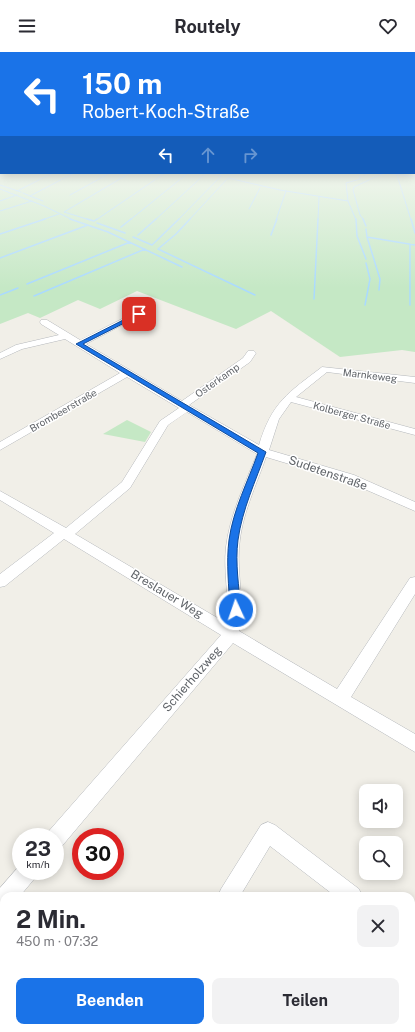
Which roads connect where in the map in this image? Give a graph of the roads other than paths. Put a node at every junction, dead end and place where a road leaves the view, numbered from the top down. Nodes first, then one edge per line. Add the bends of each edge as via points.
1 (139, 314) dead end
2 (44, 322) dead end
3 (66, 336) junction
4 (79, 344) junction
5 (251, 353) dead end
6 (0, 356) edge
7 (325, 369) joint
8 (127, 373) junction
9 (415, 380) edge
10 (289, 398) junction
11 (184, 406) junction
12 (415, 432) edge
13 (0, 447) edge
14 (262, 452) junction
15 (0, 495) edge
16 (415, 507) edge
17 (65, 533) junction
18 (0, 582) edge
19 (415, 582) edge
20 (231, 634) junction
21 (340, 699) junction
22 (415, 744) edge
23 (64, 829) edge
24 (20, 880) edge
25 (10, 892) edge
26 (230, 892) edge
27 (347, 892) edge

1 - 4 street
2 - 3 street, Sudetenstraße
3 - 4 street, Sudetenstraße
3 - 6 street via 19,347
4 - 8 street, Sudetenstraße
5 - 11 street, Osterkamp via 247,360
7 - 9 street, Marnkeweg
7 - 10 street, Schierholzweg
8 - 11 street, Sudetenstraße
8 - 13 street, Brombeerstraße
10 - 12 street, Kolberger Straße
10 - 14 street, Schierholzweg via 269,428
11 - 14 street, Sudetenstraße
11 - 17 street, Osterkamp via 164,423 123,489
14 - 16 street, Sudetenstraße via 350,478
14 - 20 street, Schierholzweg via 238,520 234,539 232,561 236,602
15 - 17 street, Breslauer Weg
17 - 18 street, Osterkamp
17 - 20 street, Breslauer Weg
19 - 21 street
20 - 21 street, Breslauer Weg
20 - 23 street, Schierholzweg
21 - 22 street, Breslauer Weg
24 - 25 street
26 - 27 street via 268,832

